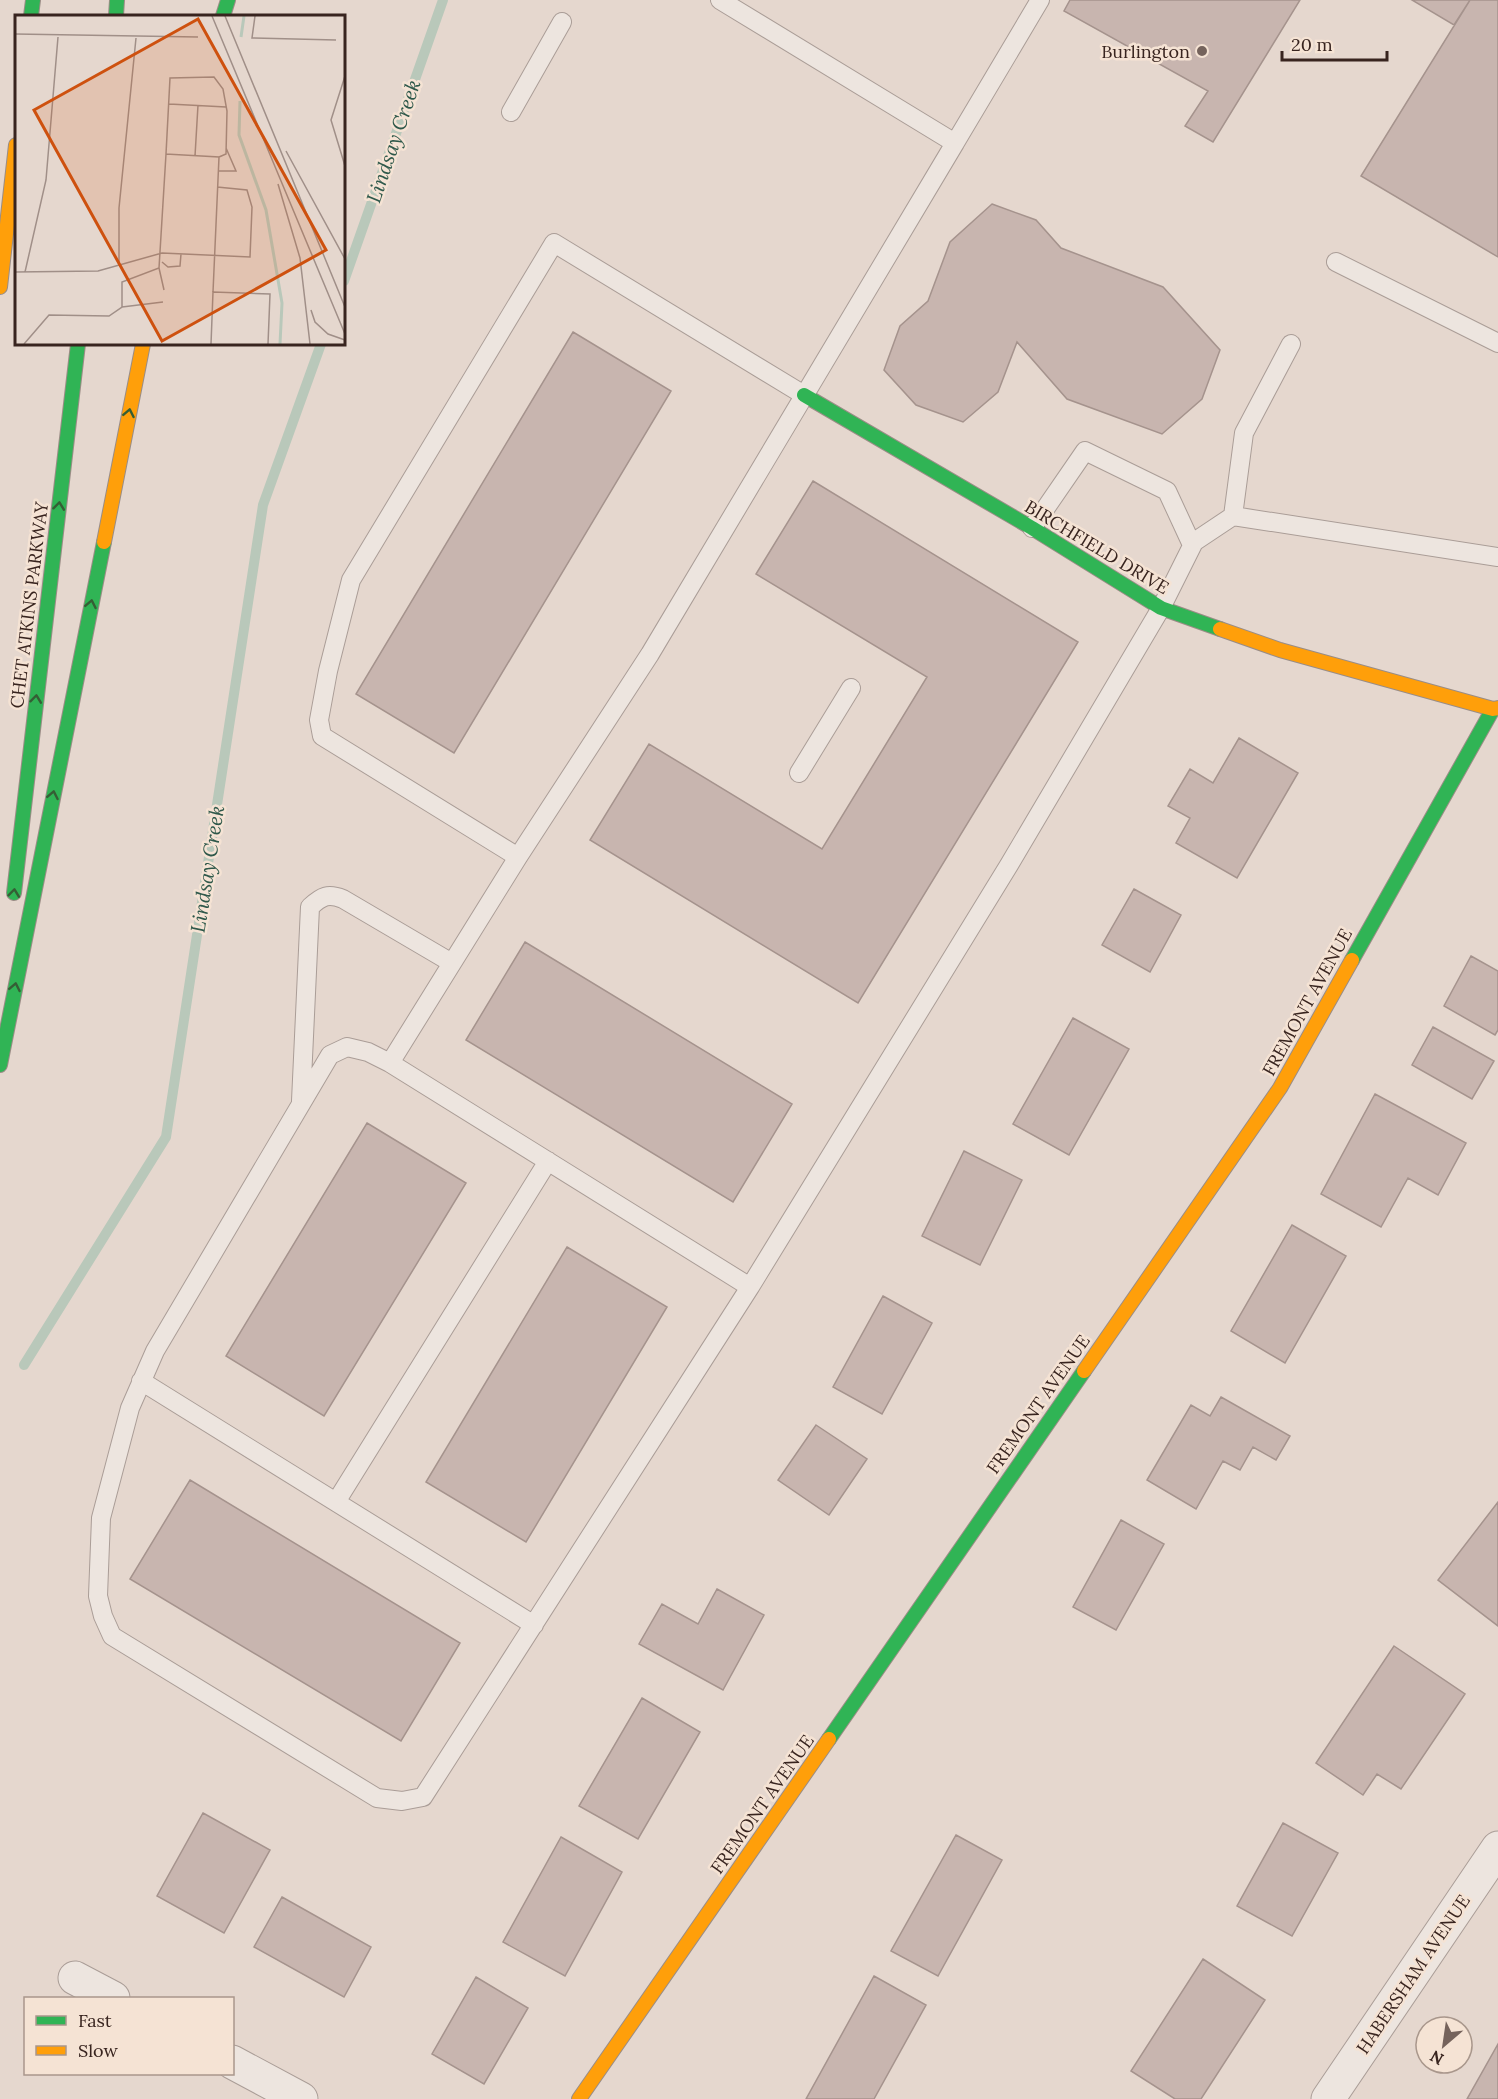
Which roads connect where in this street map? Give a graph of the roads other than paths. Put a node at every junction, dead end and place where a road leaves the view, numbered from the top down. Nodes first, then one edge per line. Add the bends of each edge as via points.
1 (33, 0) edge
2 (117, 0) edge
3 (228, 0) edge
4 (720, 0) edge
5 (1040, 0) edge
6 (32, 15) edge
7 (116, 15) edge
8 (223, 15) edge
9 (562, 22) dead end
10 (511, 112) dead end
11 (955, 143) junction
12 (15, 154) edge
13 (1336, 262) dead end
14 (0, 287) edge
15 (1498, 343) edge
16 (1291, 344) dead end
17 (78, 345) edge
18 (143, 345) edge
19 (804, 394) junction
20 (1233, 516) junction
21 (1032, 528) junction
22 (1192, 545) junction
23 (1498, 557) edge
24 (1161, 608) junction
25 (851, 688) dead end
26 (1496, 708) edge
27 (799, 773) dead end
28 (518, 857) junction
29 (12, 908) dead end
30 (452, 963) junction
31 (5, 967) dead end
32 (0, 1014) edge
33 (390, 1063) junction
34 (0, 1065) edge
35 (301, 1103) junction
36 (548, 1161) junction
37 (750, 1287) junction
38 (141, 1381) junction
39 (336, 1502) junction
40 (534, 1625) junction
41 (1498, 1848) edge
42 (75, 1978) dead end
43 (111, 1997) edge
44 (234, 2063) edge
45 (301, 2099) edge
46 (579, 2099) edge
47 (1328, 2099) edge

1 - 6 main road
2 - 7 main road
3 - 8 main road
4 - 11 lane
5 - 11 lane
9 - 10 lane
11 - 19 lane
12 - 14 main road
13 - 15 lane
16 - 20 lane via 1245,433
29 -> 17 main road, CHET ATKINS PARKWAY
34 -> 18 main road
19 - 21 main road, BIRCHFIELD DRIVE
19 - 28 lane via 650,654
19 - 28 lane via 554,243 351,580 319,720 322,736
20 - 22 lane
20 - 23 lane
21 - 22 lane via 1085,451 1167,491
21 - 24 main road, BIRCHFIELD DRIVE
22 - 24 lane
24 - 26 main road, BIRCHFIELD DRIVE via 1280,650
24 - 37 lane via 1010,865
25 - 27 lane
26 - 46 main road, FREMONT AVENUE via 1280,1088
28 - 30 lane
30 - 33 lane
30 - 35 lane via 343,899 330,894 310,907
31 - 32 main road
33 - 35 lane via 347,1047 330,1055
33 - 36 lane
35 - 38 lane via 154,1351
36 - 37 lane
36 - 39 lane
37 - 40 lane
38 - 39 lane
38 - 40 lane via 101,1518 98,1596 112,1636 377,1798 402,1800 423,1797
39 - 40 lane
41 - 47 street, HABERSHAM AVENUE
42 - 43 street
44 - 45 street

